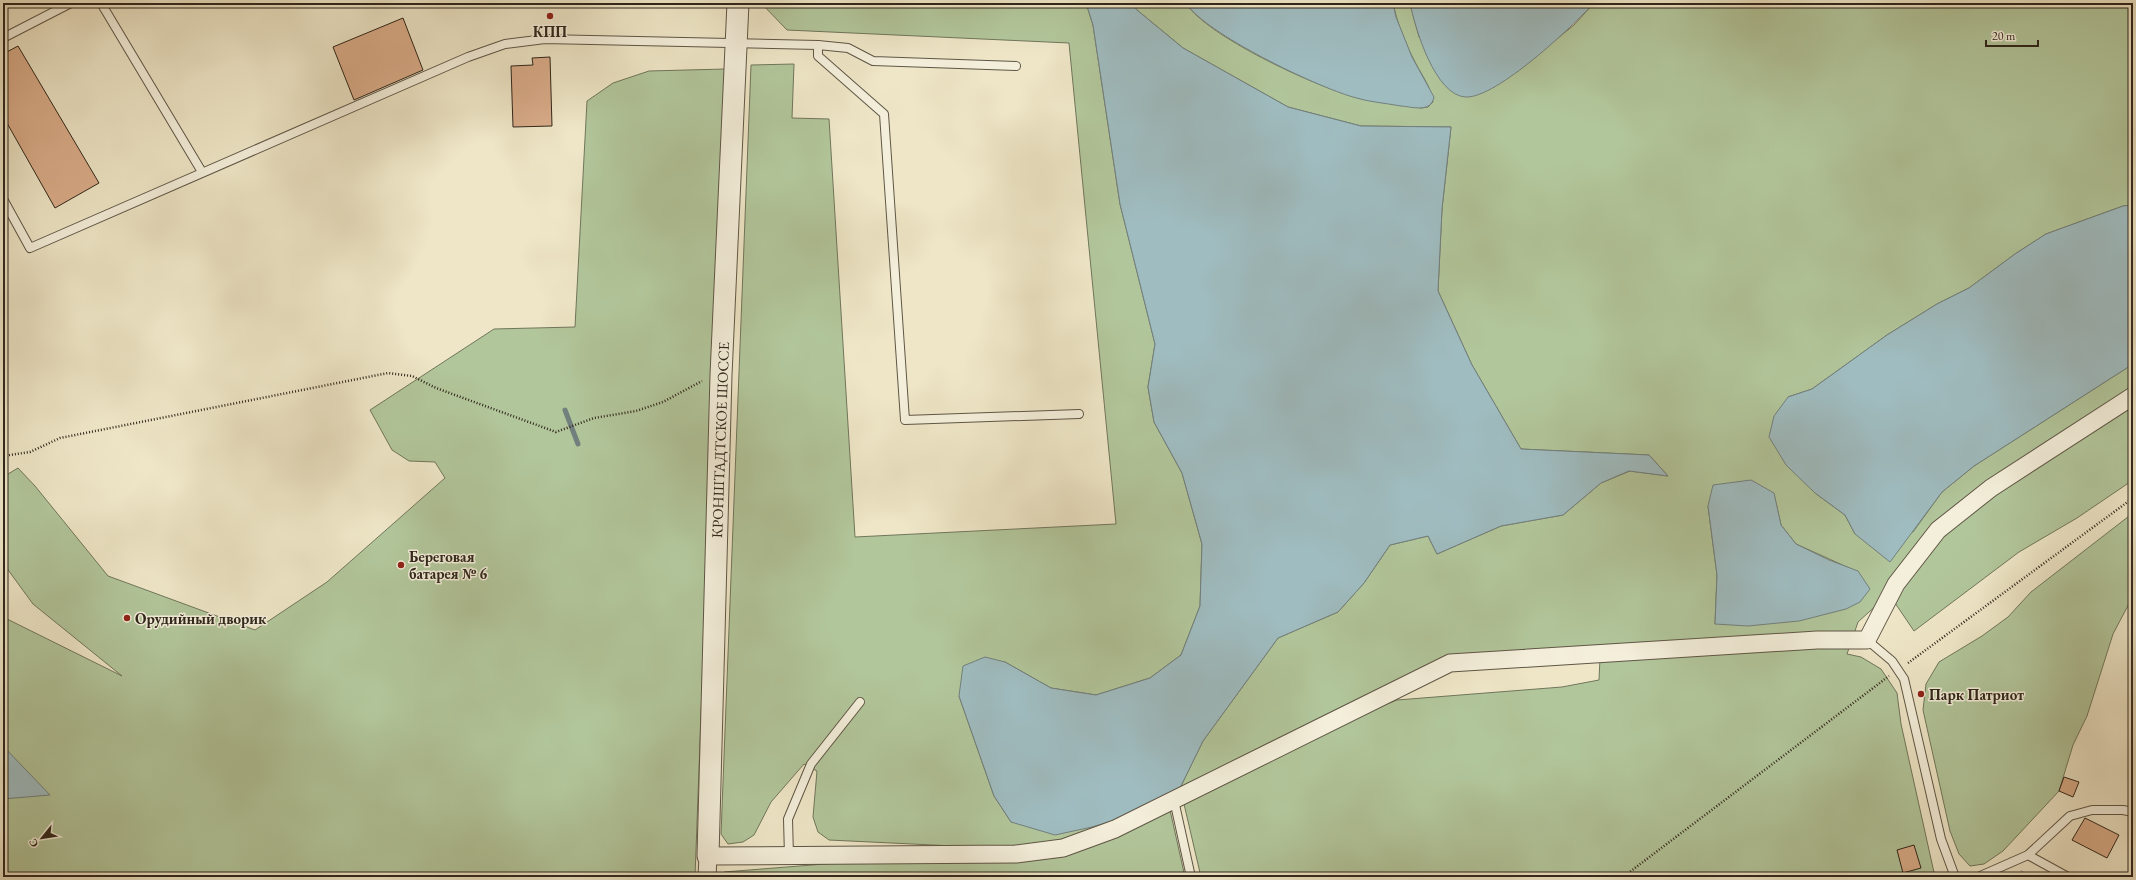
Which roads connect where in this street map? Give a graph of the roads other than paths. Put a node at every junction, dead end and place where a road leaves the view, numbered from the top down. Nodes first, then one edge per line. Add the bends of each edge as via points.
1 (71, 3) edge
2 (101, 3) edge
3 (738, 3) edge
4 (3, 38) edge
5 (737, 43) junction
6 (818, 45) junction
7 (1016, 66) dead end
8 (202, 172) junction
9 (3, 199) edge
10 (2133, 396) edge
11 (1079, 414) dead end
12 (1867, 640) junction
13 (860, 702) dead end
14 (1174, 800) junction
15 (2133, 812) edge
16 (2028, 855) junction
17 (708, 856) junction
18 (789, 856) junction
19 (707, 877) edge
20 (1192, 877) edge
21 (1955, 877) edge
22 (1978, 877) edge
23 (2068, 877) edge

1 - 4 lane
2 - 8 lane
3 - 5 street, КРОНШТАДТСКОЕ ШОССЕ
5 - 6 lane
5 - 8 lane via 545,39 505,44 468,57
5 - 17 street, КРОНШТАДТСКОЕ ШОССЕ via 721,375
6 - 7 lane via 848,48 873,61
6 - 11 lane via 818,56 884,114 905,420
8 - 9 lane via 30,248
10 - 12 street via 1991,488 1938,530 1896,584
12 - 14 street via 1817,640 1450,663
12 - 21 lane via 1892,661 1904,679 1941,839
13 - 18 lane via 811,764 788,819
14 - 18 street via 1115,830 1063,848 1016,854
14 - 20 lane
15 - 16 lane via 2092,810 2070,816
16 - 22 lane
16 - 23 lane
17 - 18 street
17 - 19 street, КРОНШТАДТСКОЕ ШОССЕ

